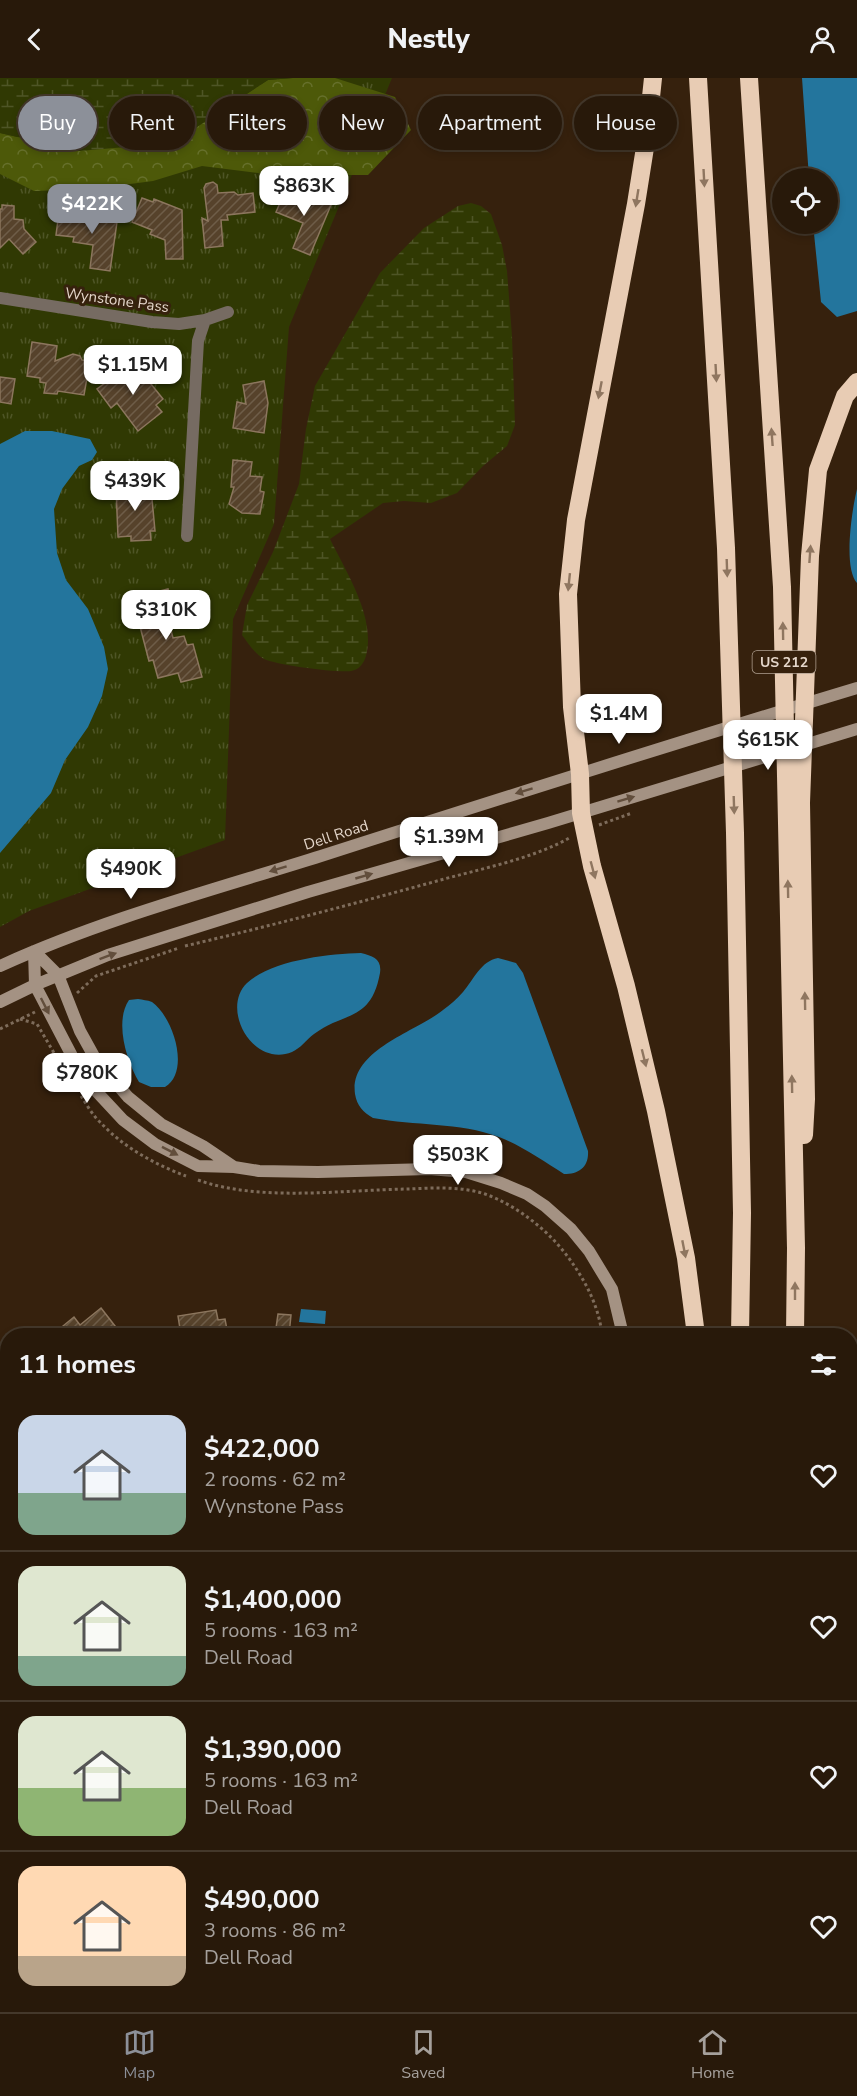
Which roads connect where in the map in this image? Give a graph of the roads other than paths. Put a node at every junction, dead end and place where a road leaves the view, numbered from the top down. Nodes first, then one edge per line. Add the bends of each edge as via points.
1 (653, 78) edge
2 (698, 78) edge
3 (749, 78) edge
4 (0, 298) edge
5 (228, 312) dead end
6 (205, 320) junction
7 (857, 382) edge
8 (187, 536) dead end
9 (856, 688) edge
10 (857, 729) edge
11 (580, 774) junction
12 (583, 821) junction
13 (34, 951) junction
14 (0, 966) edge
15 (58, 975) junction
16 (34, 985) junction
17 (0, 1002) edge
18 (234, 1167) junction
19 (796, 1248) junction
20 (621, 1328) edge
21 (695, 1328) edge
22 (740, 1328) edge
23 (795, 1328) edge

1 -> 11 highway via 636,204 572,552 568,594
2 -> 22 highway, US 212 via 726,548 742,1202
19 -> 3 highway, US 212 via 782,587
4 - 6 street, Wynstone Pass via 152,322
5 - 6 street, Wynstone Pass
6 - 8 street via 198,341
19 -> 7 highway via 806,1099 801,803 810,556 818,470 845,396
9 - 11 main road, Dell Road
12 -> 10 main road via 671,785
11 - 12 highway
11 -> 13 main road, Dell Road via 138,913
15 -> 12 main road via 297,896
12 -> 21 highway via 656,1111 686,1258
13 - 14 main road, Dell Road
13 - 15 main road
13 - 16 main road
15 - 16 main road
15 - 18 main road via 96,1060 128,1097 161,1124
16 - 17 main road
16 -> 18 main road via 83,1077 123,1120 155,1144 198,1166
18 - 20 main road via 318,1172 429,1169 466,1172 501,1183 545,1206 590,1251 612,1289
23 -> 19 highway, US 212

